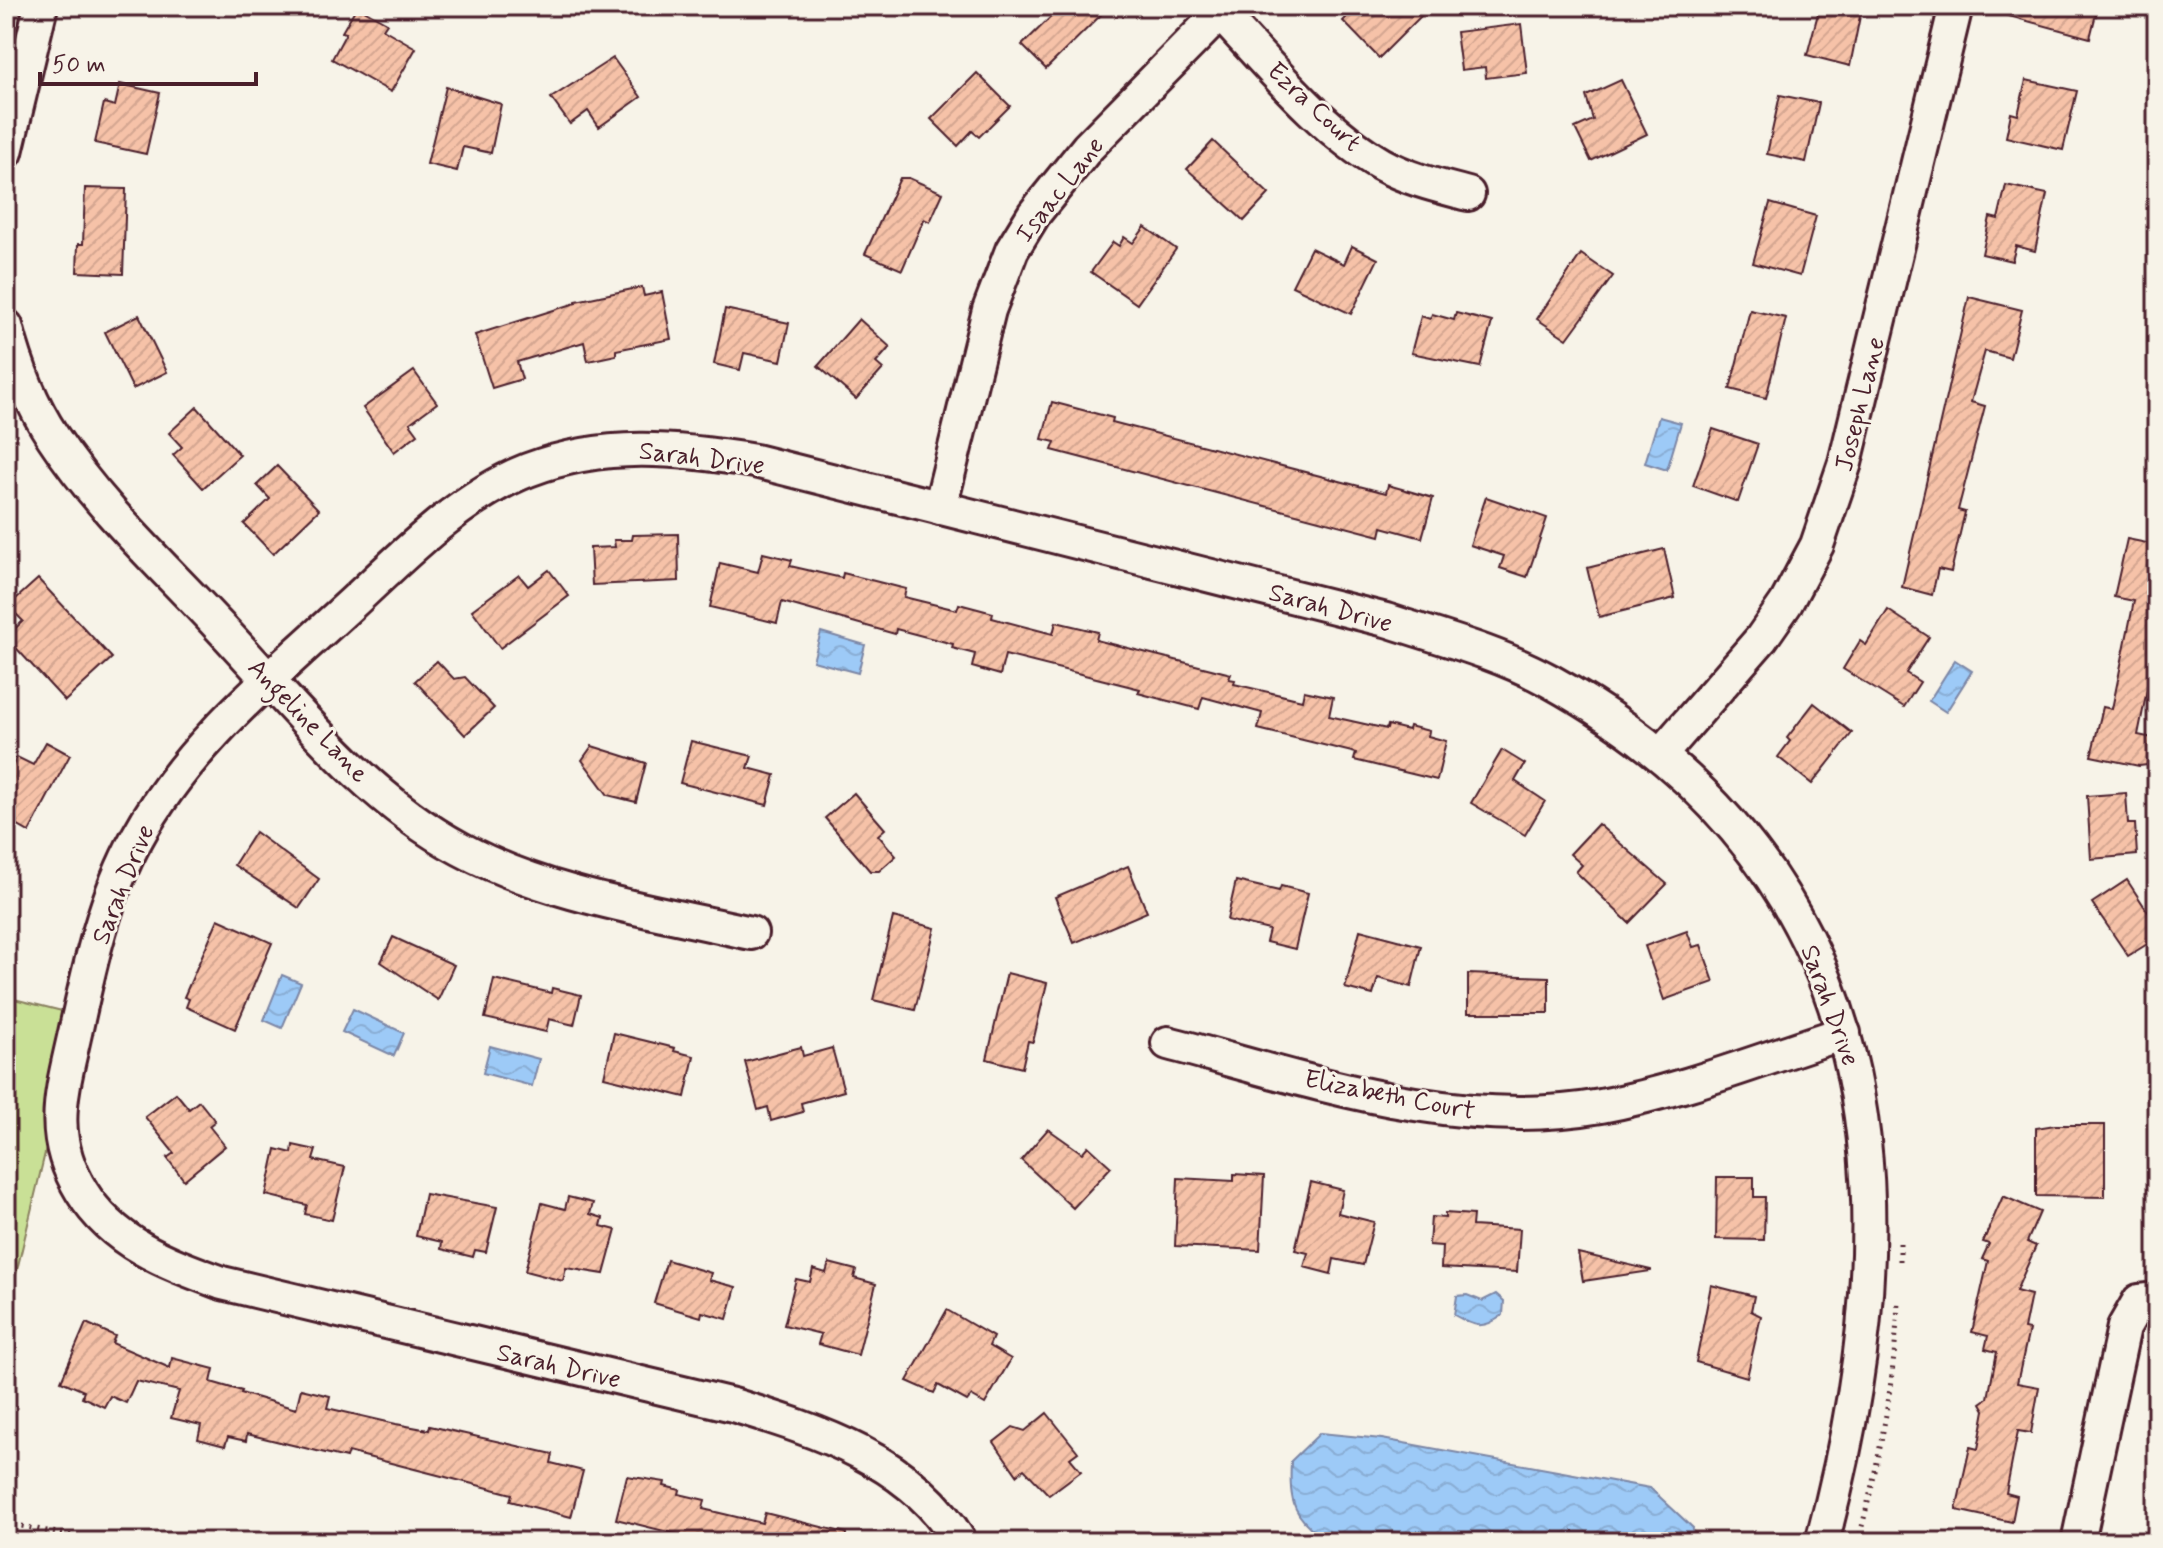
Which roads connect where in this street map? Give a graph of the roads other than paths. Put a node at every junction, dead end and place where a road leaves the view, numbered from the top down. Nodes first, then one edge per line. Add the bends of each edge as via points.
1 (41, 6) edge
2 (1956, 6) edge
3 (1224, 10) edge
4 (6, 152) edge
5 (1468, 194) dead end
6 (6, 326) edge
7 (940, 508) junction
8 (269, 679) junction
9 (1661, 754) junction
10 (751, 933) dead end
11 (1844, 1033) junction
12 (1168, 1043) dead end
13 (2157, 1299) edge
14 (960, 1542) edge
15 (1822, 1542) edge
16 (2078, 1542) edge

1 - 4 street
2 - 9 street, Joseph Lane via 1845,463 1817,545 1761,639
3 - 5 street, Ezra Court via 1344,137 1381,164
3 - 7 street, Isaac Lane via 1088,147 1012,250 989,310
6 - 8 street, Angeline Lane via 30,395 63,452 103,503
7 - 8 street, Sarah Drive via 690,450 626,447 564,457 524,472 451,516
7 - 9 street, Sarah Drive via 1386,620 1489,653 1561,687
8 - 10 street, Angeline Lane via 358,772 462,850 522,875
8 - 14 street, Sarah Drive via 196,753 157,804 110,901 58,1108 64,1153 94,1210 125,1239 162,1261 222,1283 733,1405 816,1430 856,1448 910,1484
9 - 11 street, Sarah Drive via 1734,827 1773,879 1806,934
11 - 12 street, Elizabeth Court via 1644,1096 1535,1114 1425,1106
11 - 15 street, Sarah Drive via 1866,1141 1870,1227 1859,1358 1842,1468
13 - 16 street via 2139,1301 2124,1327

